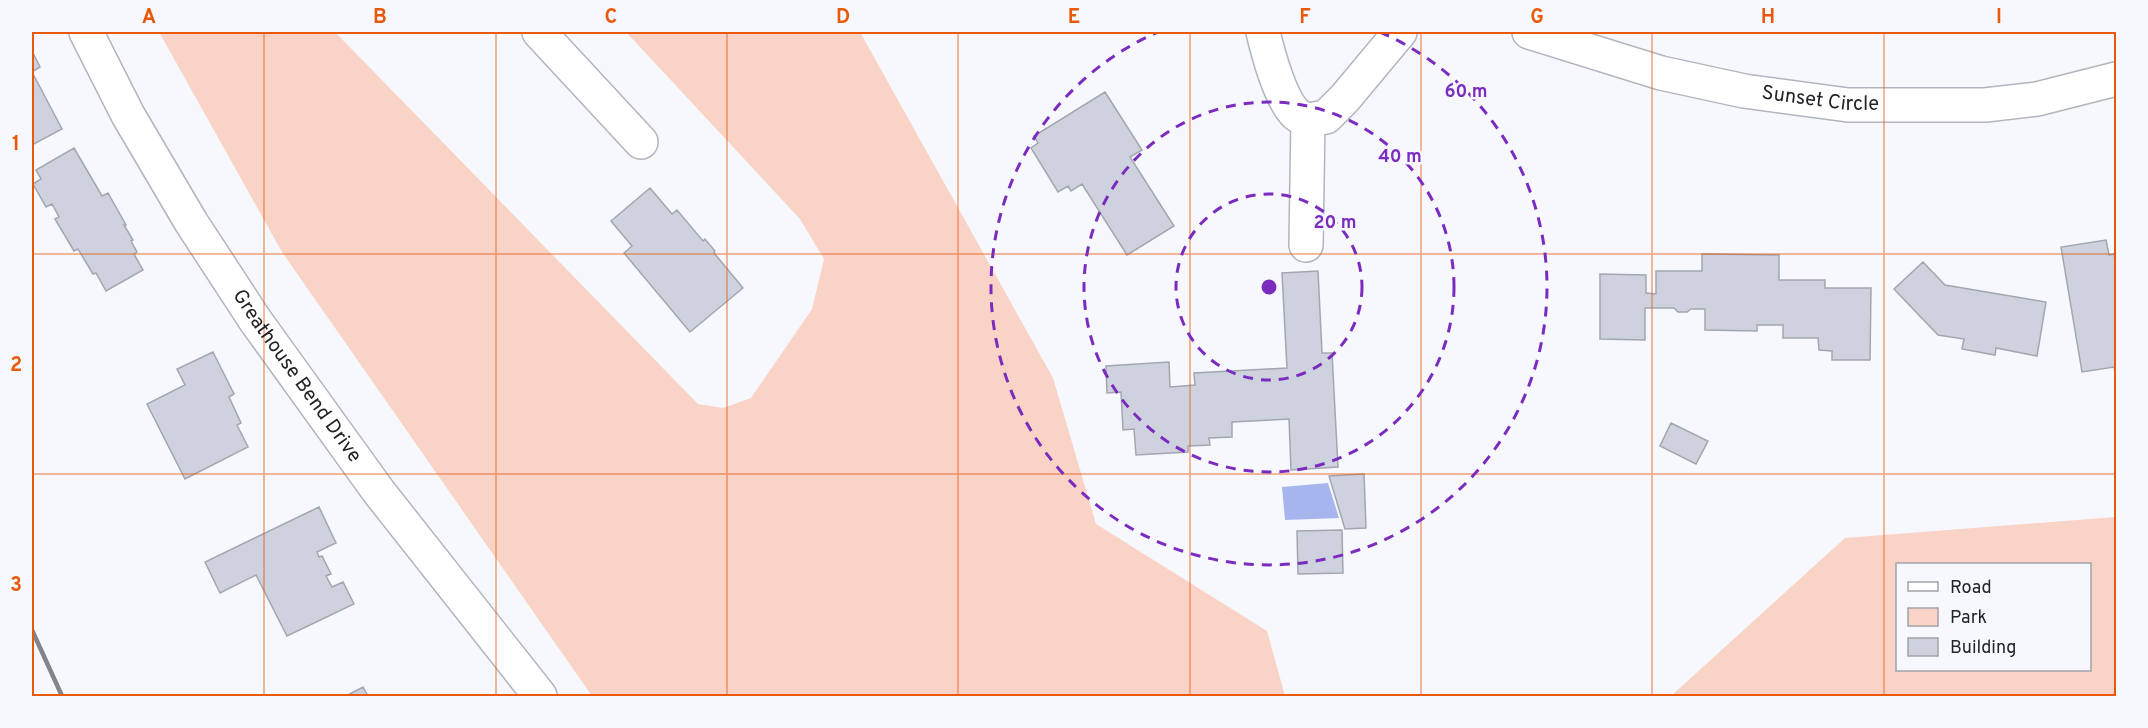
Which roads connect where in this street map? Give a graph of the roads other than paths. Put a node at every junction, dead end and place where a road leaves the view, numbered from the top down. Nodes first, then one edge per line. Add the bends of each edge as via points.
1 (86, 32) edge
2 (539, 32) edge
3 (1263, 32) edge
4 (1400, 32) edge
5 (1529, 32) edge
6 (2116, 79) edge
7 (1308, 120) junction
8 (641, 142) dead end
9 (1306, 245) dead end
10 (540, 696) edge

1 - 10 street, Greathouse Bend Drive via 128,115 255,320 379,492
2 - 8 street
3 - 7 street via 1274,73 1291,108
4 - 7 street via 1326,117
5 - 6 street, Sunset Circle via 1661,73 1744,91 1848,105 1985,105 2037,99
7 - 9 street

